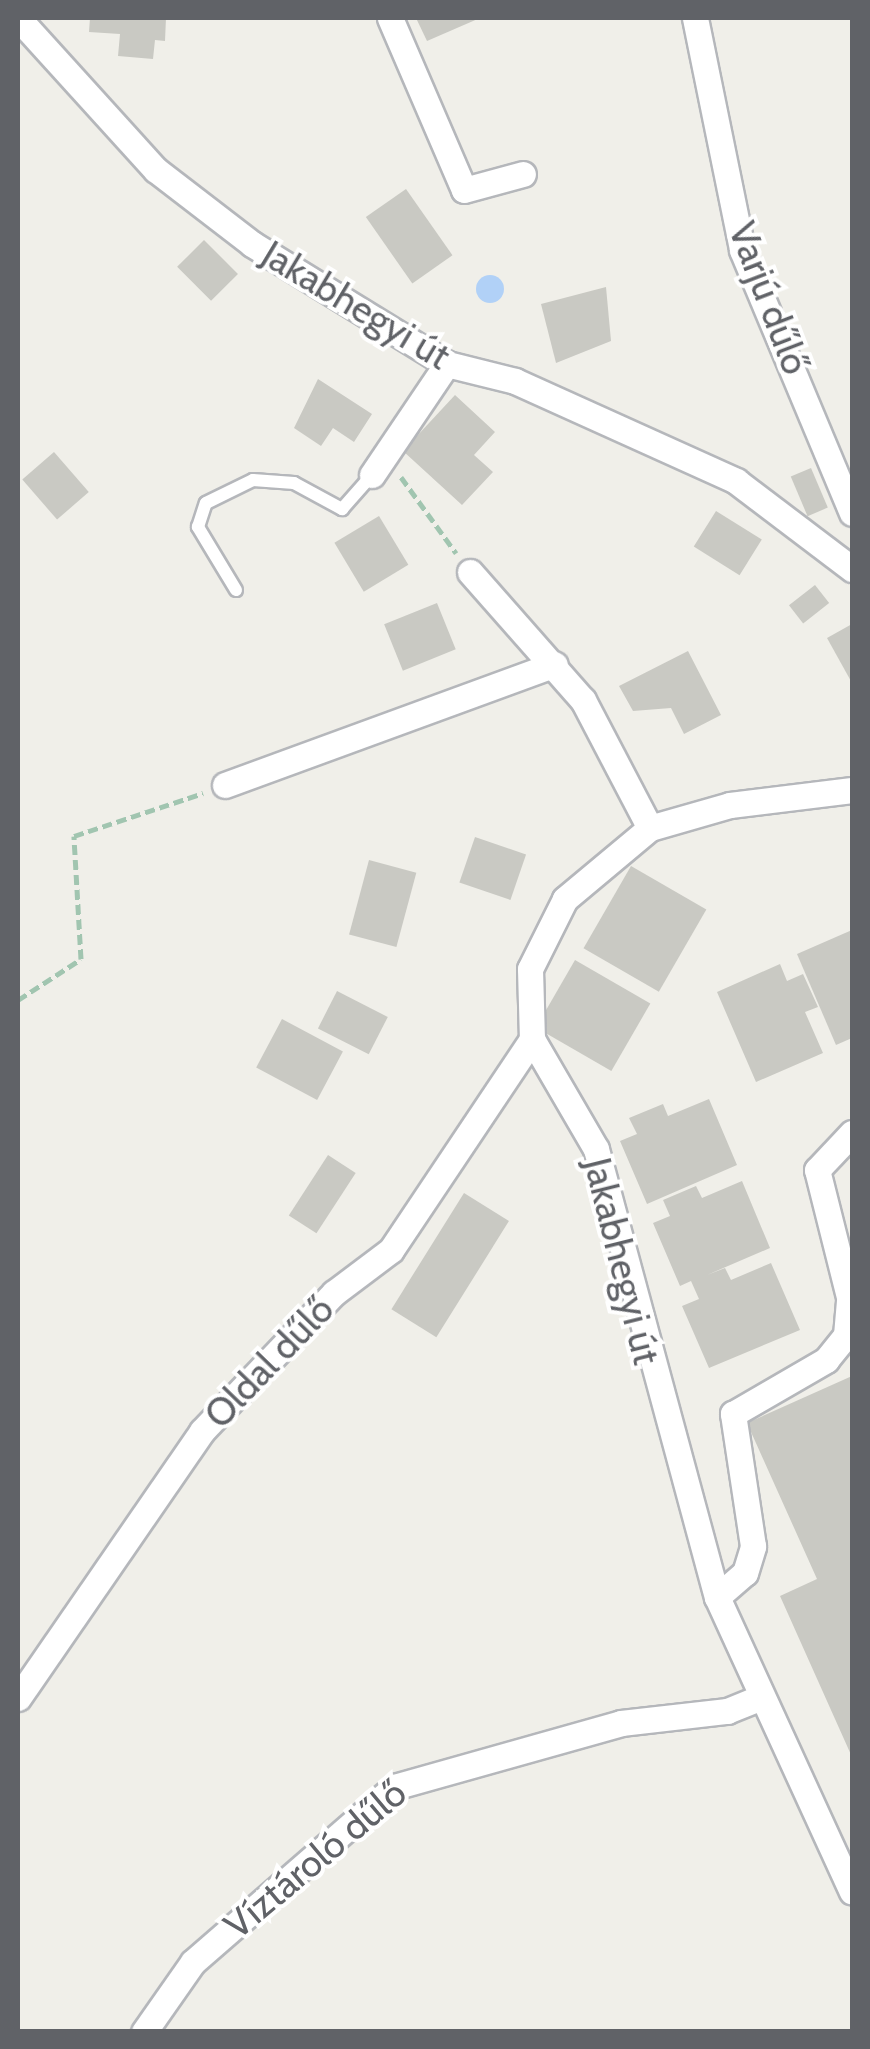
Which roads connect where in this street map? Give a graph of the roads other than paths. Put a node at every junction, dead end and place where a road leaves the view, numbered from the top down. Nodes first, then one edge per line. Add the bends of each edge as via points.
1 (18, 18) edge
2 (390, 18) edge
3 (695, 18) edge
4 (523, 174) dead end
5 (447, 364) junction
6 (378, 464) joint
7 (852, 514) edge
8 (852, 569) edge
9 (470, 572) road end
10 (236, 590) dead end
11 (555, 664) junction
12 (225, 785) road end
13 (852, 790) edge
14 (650, 828) junction
15 (532, 1039) junction
16 (852, 1132) edge
17 (717, 1597) junction
18 (18, 1698) edge
19 (759, 1698) junction
20 (850, 1882) edge
21 (144, 2032) edge

1 - 5 street, Jakabhegyi út via 156,170 252,244
2 - 4 street via 464,190
3 - 7 street, Varjú dűlő via 742,250
5 - 6 street
5 - 8 street, Jakabhegyi út via 514,381 670,447 760,497
6 - 10 lane via 342,509 294,483 253,480 206,503 198,526
9 - 11 street
11 - 12 street
11 - 14 street
13 - 14 street, Jakabhegyi út via 730,805
14 - 15 street, Jakabhegyi út via 590,871 546,924 530,970
15 - 17 street, Jakabhegyi út via 596,1149
15 - 18 street, Oldal dűlő via 390,1250 334,1293 202,1432
16 - 17 street via 817,1170 849,1297 846,1335 826,1360 733,1414 753,1546 745,1573
17 - 19 street, Jakabhegyi út
19 - 20 street, Jakabhegyi út
19 - 21 street, Víztároló dűlő via 727,1711 621,1723 394,1788 193,1962

